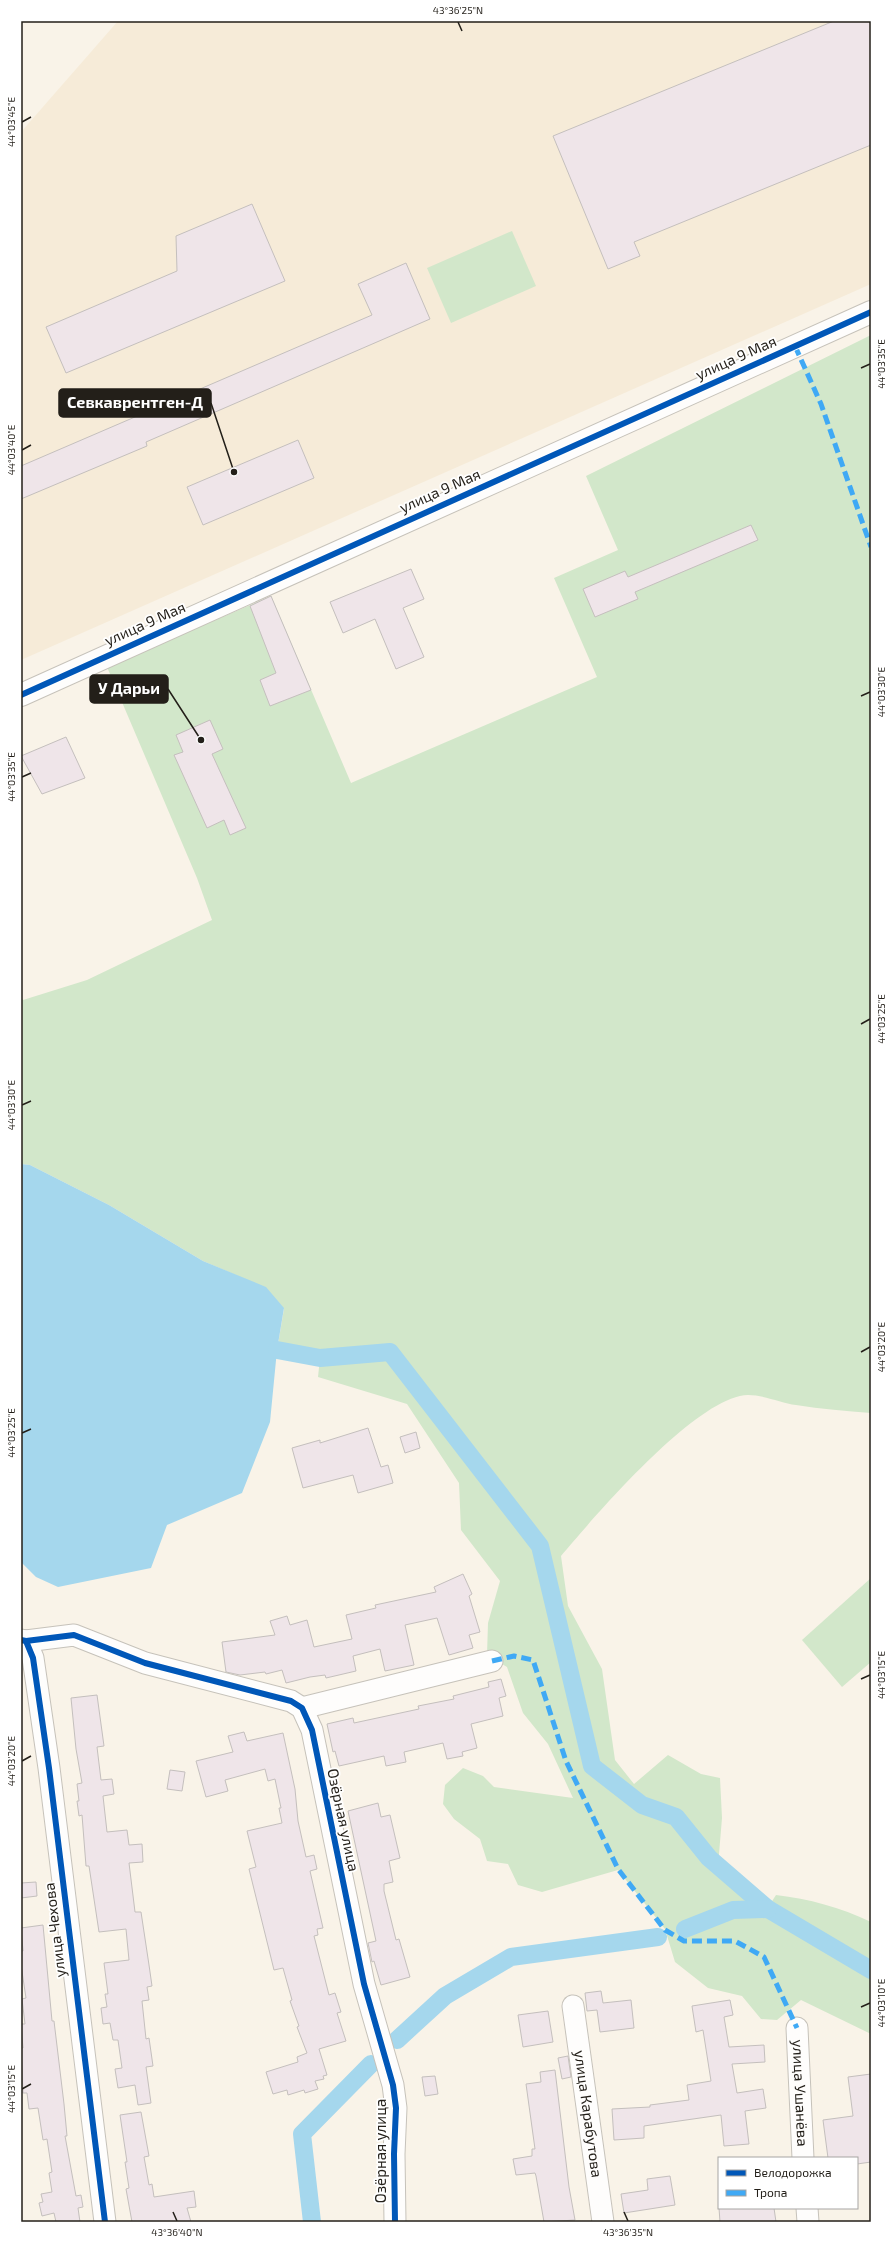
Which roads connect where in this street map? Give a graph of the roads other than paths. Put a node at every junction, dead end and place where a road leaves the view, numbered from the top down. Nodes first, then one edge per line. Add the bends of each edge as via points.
1 (871, 312) edge
2 (21, 695) edge
3 (24, 1640) edge
4 (492, 1661) dead end
5 (302, 1708) junction
6 (573, 2006) dead end
7 (797, 2028) dead end
8 (803, 2157) edge
9 (807, 2209) edge
10 (105, 2222) edge
11 (395, 2222) edge
12 (602, 2222) edge
13 (808, 2222) edge

1 - 2 street, улица 9 Мая
3 - 5 street via 74,1635 145,1663 291,1701
3 - 10 street, улица Чехова via 33,1658 49,1768
4 - 5 street
5 - 11 street, Озёрная улица via 312,1730 364,1984 393,2085 396,2108
6 - 12 street, улица Карабутова
7 - 8 street, улица Ушанёва
9 - 13 street

